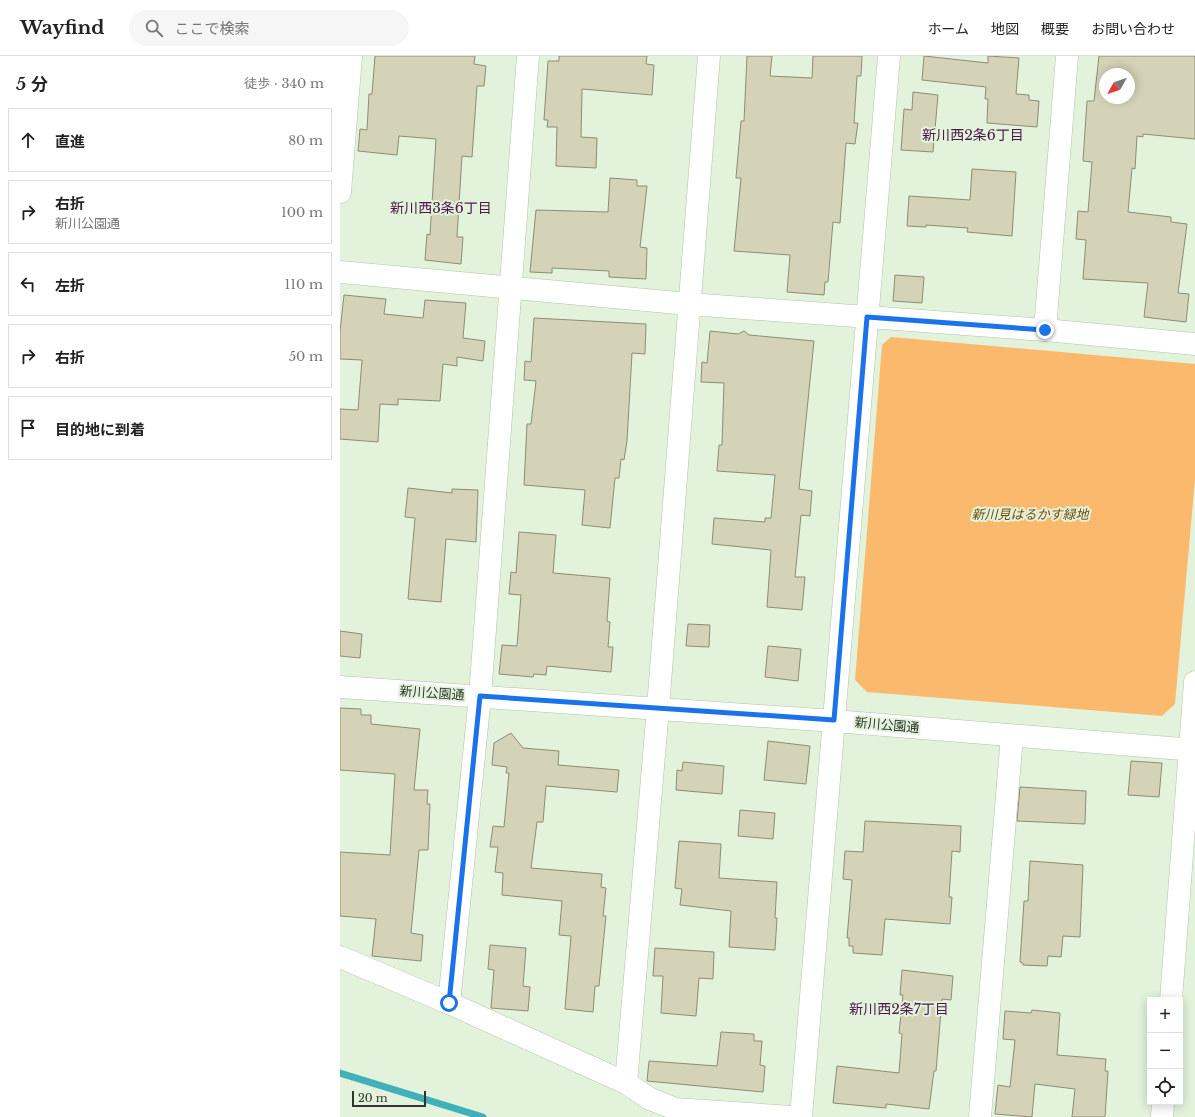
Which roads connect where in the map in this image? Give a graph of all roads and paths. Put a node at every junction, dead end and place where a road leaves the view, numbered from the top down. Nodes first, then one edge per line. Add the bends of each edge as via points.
1 (350, 56) edge
2 (528, 56) edge
3 (709, 56) edge
4 (889, 56) edge
5 (1067, 56) edge
6 (340, 192) edge
7 (340, 272) edge
8 (511, 288) junction
9 (689, 304) junction
10 (867, 317) junction
11 (1045, 330) junction
12 (1195, 344) edge
13 (1195, 682) edge
14 (340, 687) edge
15 (480, 696) junction
16 (658, 708) junction
17 (834, 720) junction
18 (1012, 736) junction
19 (1193, 750) edge
20 (340, 957) edge
21 (1171, 997) edge
22 (449, 1003) junction
23 (626, 1083) junction
24 (1163, 1105) edge
25 (791, 1117) edge
26 (801, 1117) edge
27 (980, 1117) edge
28 (1162, 1117) edge

1 - 6 street
2 - 8 street
3 - 9 street
4 - 10 street
5 - 11 street
7 - 8 street
8 - 9 street
8 - 15 street
9 - 10 street
9 - 16 street
10 - 11 street
10 - 17 street
11 - 12 street
13 - 19 street
14 - 15 street, 新川公園通
15 - 16 street, 新川公園通
15 - 22 street
16 - 17 street, 新川公園通
16 - 23 street
17 - 18 street, 新川公園通
17 - 26 street
18 - 19 street, 新川公園通
18 - 27 street
19 - 21 street
20 - 22 street
22 - 23 street
23 - 25 street via 650,1099 676,1109
24 - 28 street

